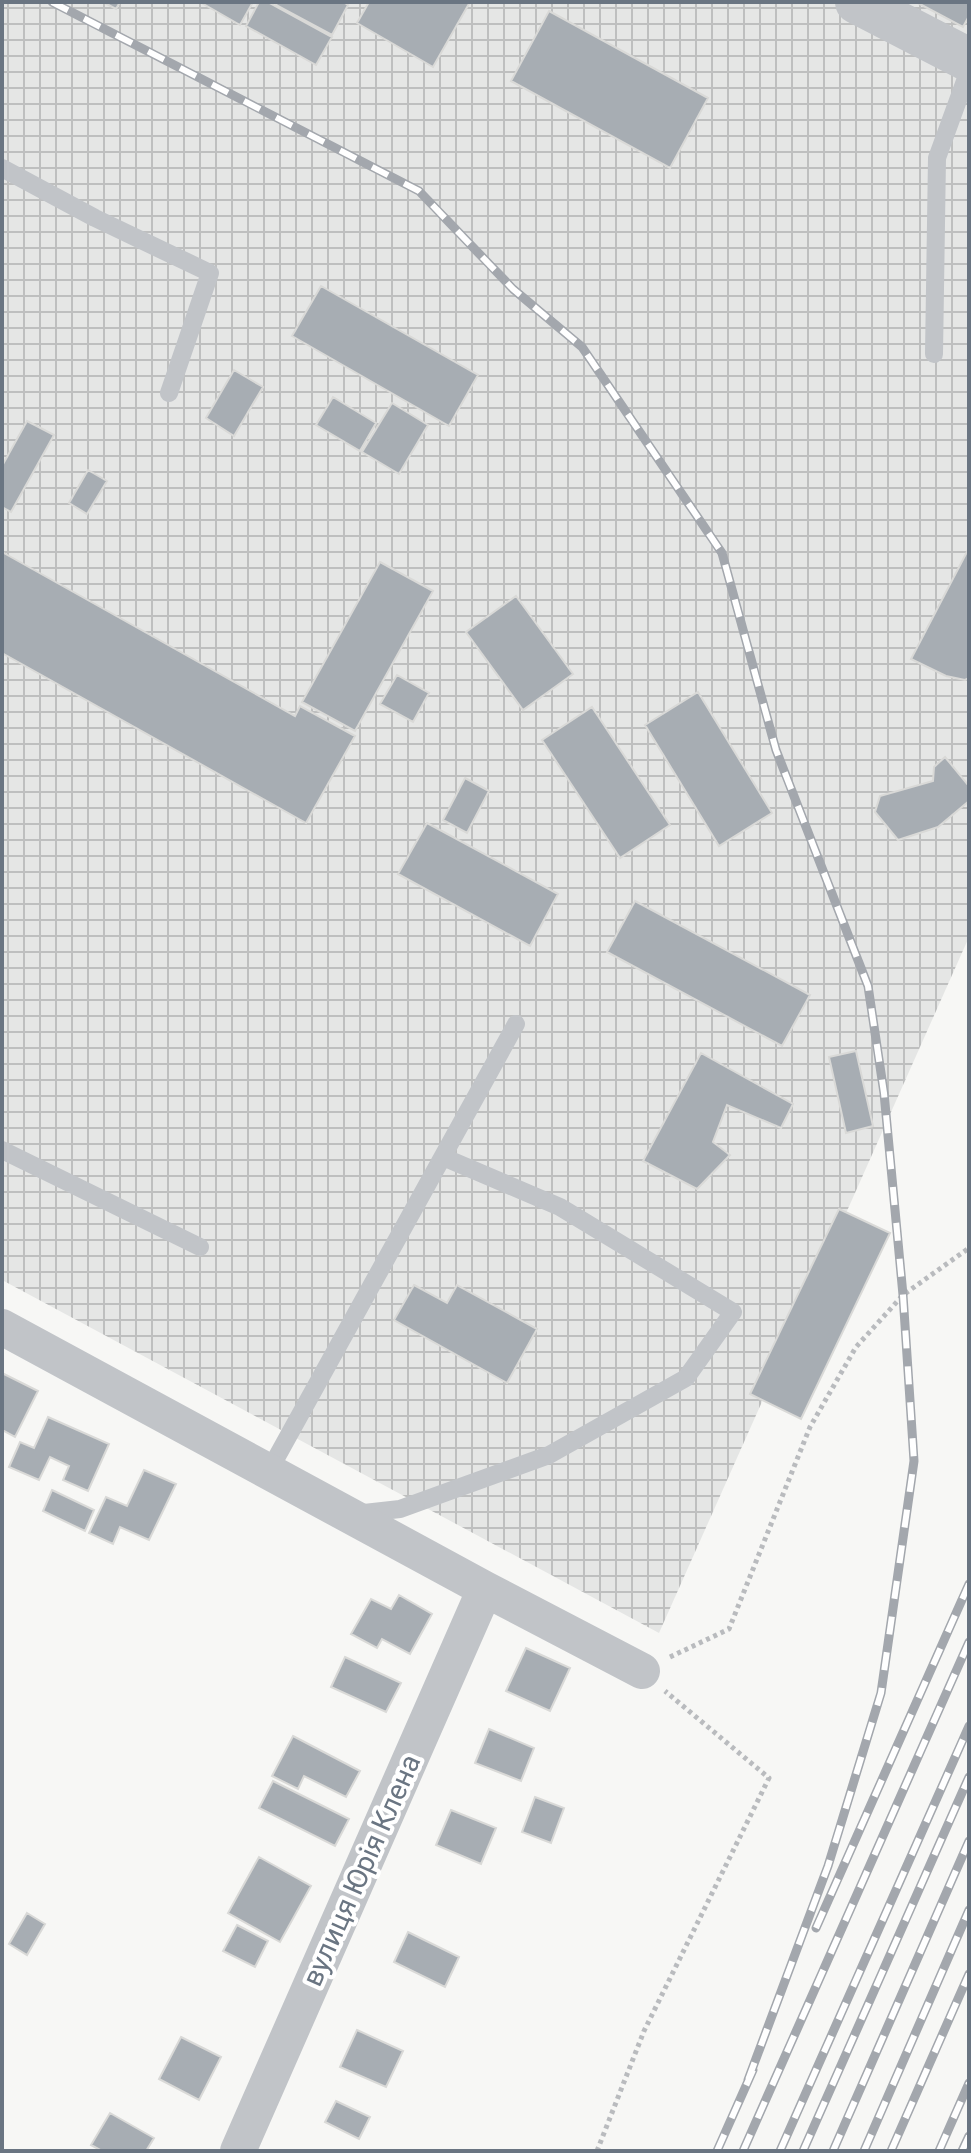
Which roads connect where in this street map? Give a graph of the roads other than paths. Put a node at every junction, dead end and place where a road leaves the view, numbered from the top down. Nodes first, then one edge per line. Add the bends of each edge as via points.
1 (857, 2) edge
2 (969, 60) edge
3 (969, 70) edge
4 (2, 168) edge
5 (934, 354) dead end
6 (169, 393) dead end
7 (516, 1024) dead end
8 (2, 1150) edge
9 (443, 1157) junction
10 (200, 1247) dead end
11 (2, 1327) edge
12 (269, 1471) junction
13 (348, 1514) junction
14 (485, 1589) junction
15 (642, 1671) road end
16 (238, 2151) edge

1 - 2 street
3 - 5 lane via 937,158
4 - 6 lane via 210,273
7 - 9 lane
8 - 10 lane
9 - 12 lane
9 - 13 lane via 560,1207 733,1312 686,1378 549,1455 400,1509
11 - 12 street
12 - 13 street
13 - 14 street
14 - 15 street
14 - 16 street, вулиця Юрія Клена

